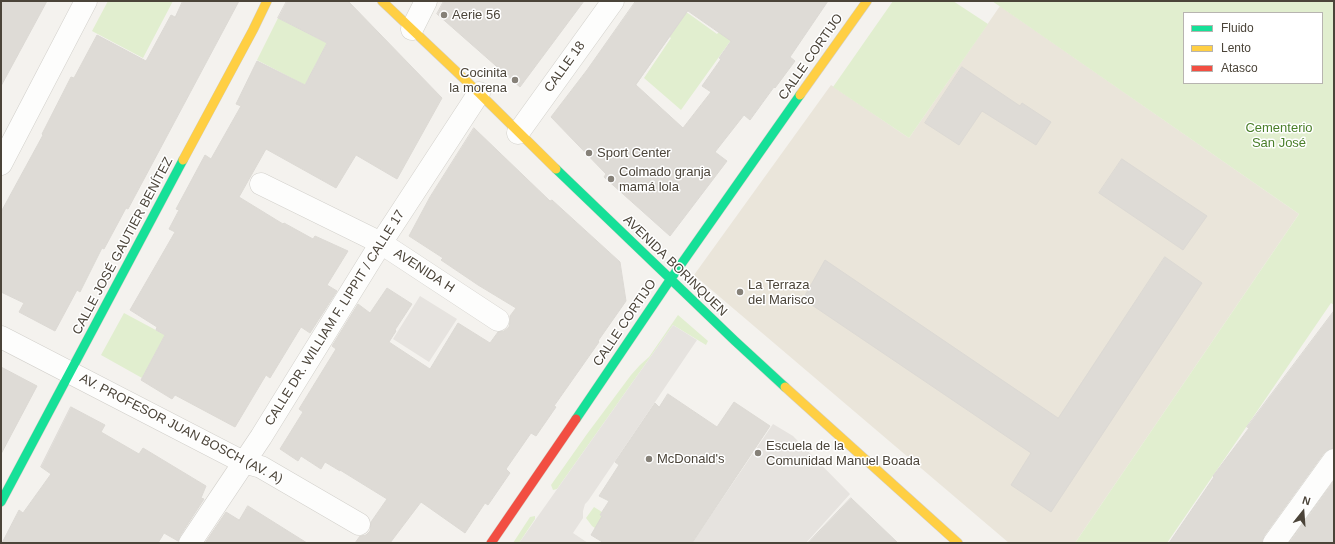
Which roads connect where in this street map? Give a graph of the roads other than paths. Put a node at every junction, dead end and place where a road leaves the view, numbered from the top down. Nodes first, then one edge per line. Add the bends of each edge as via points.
1 (86, 1) edge
2 (267, 1) edge
3 (382, 1) edge
4 (426, 1) edge
5 (613, 1) edge
6 (867, 1) edge
7 (412, 29) junction
8 (479, 93) junction
9 (518, 132) junction
10 (1, 164) edge
11 (261, 184) dead end
12 (381, 243) junction
13 (670, 280) junction
14 (498, 320) dead end
15 (1, 337) edge
16 (70, 373) junction
17 (1334, 460) edge
18 (244, 462) junction
19 (1, 502) edge
20 (359, 524) dead end
21 (190, 543) edge
22 (491, 543) edge
23 (958, 543) edge
24 (1274, 543) edge

1 - 10 street
2 - 16 street, CALLE JOSÉ GAUTIER BENÍTEZ
3 - 7 street, AVENIDA BORINQUEN
4 - 7 street
5 - 9 street, CALLE 18
6 - 13 street, CALLE CORTIJO
7 - 8 street, AVENIDA BORINQUEN
8 - 9 street, AVENIDA BORINQUEN
8 - 12 street, CALLE DR. WILLIAM F. LIPPIT / CALLE 17
9 - 13 street, AVENIDA BORINQUEN
11 - 12 street, AVENIDA H
12 - 14 street, AVENIDA H
12 - 18 street, CALLE DR. WILLIAM F. LIPPIT / CALLE 17
13 - 22 street, CALLE CORTIJO
13 - 23 street, AVENIDA BORINQUEN
15 - 16 street, AV. PROFESOR JUAN BOSCH (AV. A)
16 - 18 street, AV. PROFESOR JUAN BOSCH (AV. A)
16 - 19 street, CALLE JOSÉ GAUTIER BENÍTEZ
17 - 24 street
18 - 20 street, AV. PROFESOR JUAN BOSCH (AV. A) via 261,467
18 - 21 street, CALLE DR. WILLIAM F. LIPPIT / CALLE 17

